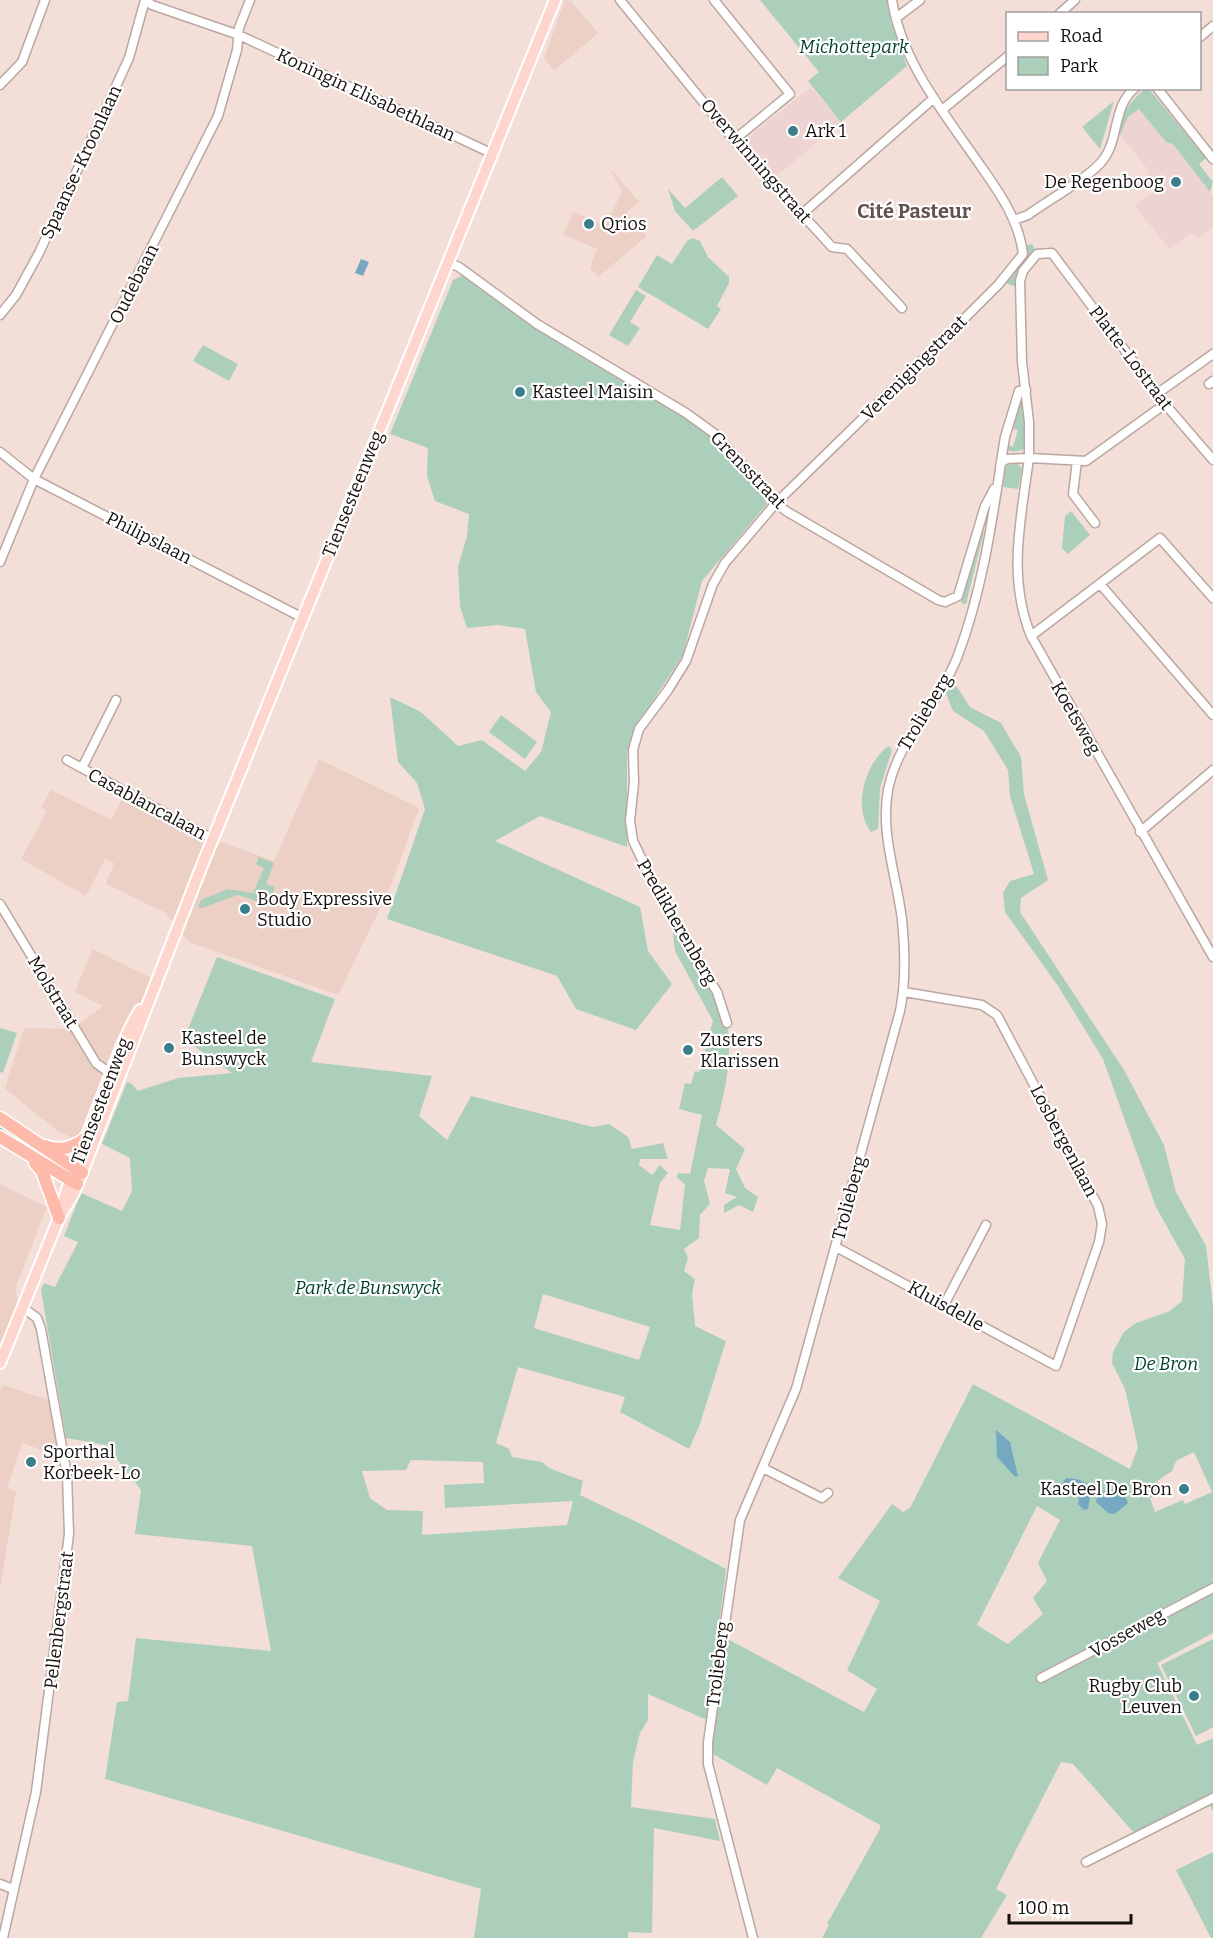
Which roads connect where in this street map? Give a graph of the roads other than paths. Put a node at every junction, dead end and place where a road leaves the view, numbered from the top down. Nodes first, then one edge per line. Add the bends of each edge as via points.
1 (45, 0) edge
2 (145, 0) edge
3 (250, 0) edge
4 (555, 0) edge
5 (620, 0) edge
6 (714, 0) edge
7 (892, 0) edge
8 (920, 0) edge
9 (1075, 0) edge
10 (1061, 12) edge
11 (896, 18) junction
12 (1213, 26) edge
13 (239, 35) junction
14 (1201, 36) edge
15 (1006, 58) edge
16 (0, 85) edge
17 (1133, 90) edge
18 (1159, 90) edge
19 (934, 98) junction
20 (942, 110) junction
21 (734, 140) junction
22 (493, 154) junction
23 (1213, 159) edge
24 (802, 214) junction
25 (1018, 219) junction
26 (1052, 253) joint
27 (447, 262) junction
28 (998, 285) junction
29 (1021, 289) junction
30 (902, 308) dead end
31 (0, 315) edge
32 (1213, 354) edge
33 (1026, 390) junction
34 (1158, 393) junction
35 (1166, 404) junction
36 (0, 452) edge
37 (1029, 458) junction
38 (1213, 460) edge
39 (1077, 461) junction
40 (1001, 463) junction
41 (34, 479) junction
42 (776, 503) junction
43 (1095, 523) dead end
44 (0, 562) edge
45 (1100, 584) junction
46 (1213, 598) edge
47 (303, 618) junction
48 (1030, 636) junction
49 (116, 699) dead end
50 (1213, 715) edge
51 (67, 760) dead end
52 (81, 768) junction
53 (1213, 770) edge
54 (1140, 832) junction
55 (213, 839) junction
56 (0, 904) edge
57 (1213, 957) edge
58 (153, 990) junction
59 (904, 992) junction
60 (727, 1023) dead end
61 (111, 1074) junction
62 (0, 1118) edge
63 (0, 1137) edge
64 (87, 1137) junction
65 (33, 1140) junction
66 (25, 1154) junction
67 (76, 1177) junction
68 (59, 1218) junction
69 (986, 1225) dead end
70 (836, 1247) junction
71 (944, 1305) junction
72 (22, 1307) junction
73 (0, 1363) edge
74 (1056, 1366) joint
75 (763, 1468) junction
76 (828, 1493) dead end
77 (1213, 1588) edge
78 (1041, 1678) dead end
79 (1213, 1798) edge
80 (1086, 1862) dead end
81 (0, 1884) edge
82 (13, 1889) junction
83 (3, 1938) edge
84 (753, 1938) edge

1 - 16 street via 22,62
2 - 13 street, Koningin Elisabethlaan
2 - 31 street, Spaanse-Kroonlaan via 129,58 39,253
3 - 13 street, Oudebaan
4 - 22 main road, Tiensesteenweg
5 - 21 street, Overwinningstraat
6 - 21 street via 790,94
7 - 11 street
8 - 11 street
9 - 10 street
11 - 19 street via 908,51
12 - 14 street
13 - 22 street, Koningin Elisabethlaan
13 - 41 street, Oudebaan via 218,116
15 - 20 street
17 - 25 street via 1124,99 1102,161
18 - 23 street
19 - 20 street
19 - 24 street
20 - 25 street
21 - 24 street, Overwinningstraat
22 - 27 main road, Tiensesteenweg
24 - 30 street, Overwinningstraat via 832,247 847,249
25 - 28 street, Verenigingstraat via 1023,254
26 - 29 street, Koetsweg via 1037,254 1023,271
26 - 34 street, Platte-Lostraat
27 - 42 street, Grensstraat via 537,324 715,434
27 - 47 main road, Tiensesteenweg
28 - 29 street via 1006,283
28 - 42 street, Verenigingstraat
29 - 33 street, Koetsweg
32 - 34 street
33 - 37 street, Koetsweg
33 - 40 street, Grensstraat via 1019,391
34 - 35 street, Platte-Lostraat
35 - 38 street, Platte-Lostraat
35 - 39 street via 1094,457
36 - 41 street, Philipslaan
37 - 39 street
37 - 40 street via 1014,457
37 - 48 street, Koetsweg via 1016,571 1019,604
39 - 43 street via 1073,494
40 - 42 street, Grensstraat via 960,590 945,602
40 - 59 street, Trolieberg via 986,558 957,658 905,743 888,789 885,819 902,920
41 - 44 street, Oudebaan
41 - 47 street, Philipslaan
42 - 60 street, Predikherenberg via 725,563 686,661 639,729 633,750 633,841 664,905 717,992
45 - 46 street via 1160,537
45 - 48 street
45 - 50 street
47 - 55 main road, Tiensesteenweg
48 - 54 street, Koetsweg
49 - 52 street, Casablancalaan
51 - 52 street, Casablancalaan
52 - 55 street, Casablancalaan
53 - 54 street
54 - 57 street, Koetsweg
55 - 58 main road, Tiensesteenweg
56 - 61 street, Molstraat via 96,1062
58 - 61 main road, Tiensesteenweg via 131,1024
58 - 67 main road, Tiensesteenweg
59 - 70 street, Trolieberg
59 - 74 street, Losbergenlaan via 982,1005 997,1015 1098,1206 1102,1224 1099,1242
61 - 64 main road, Tiensesteenweg
62 - 65 highway
63 - 66 highway
64 - 65 highway via 66,1148 53,1149
64 - 67 main road, Tiensesteenweg
65 - 67 highway
66 - 67 highway
66 - 68 highway via 42,1171
67 - 68 main road, Tiensesteenweg
68 - 72 main road, Tiensesteenweg
69 - 71 street
70 - 71 street, Kluisdelle
70 - 75 street, Trolieberg via 796,1389
71 - 74 street, Kluisdelle
72 - 73 main road, Tiensesteenweg
72 - 82 street, Pellenbergstraat via 38,1320 41,1329 67,1474 69,1534 36,1792
75 - 76 street via 822,1498
75 - 84 street, Trolieberg via 740,1520 707,1754 711,1787
77 - 78 street, Vosseweg
79 - 80 street
81 - 82 street
82 - 83 street, Pellenbergstraat

